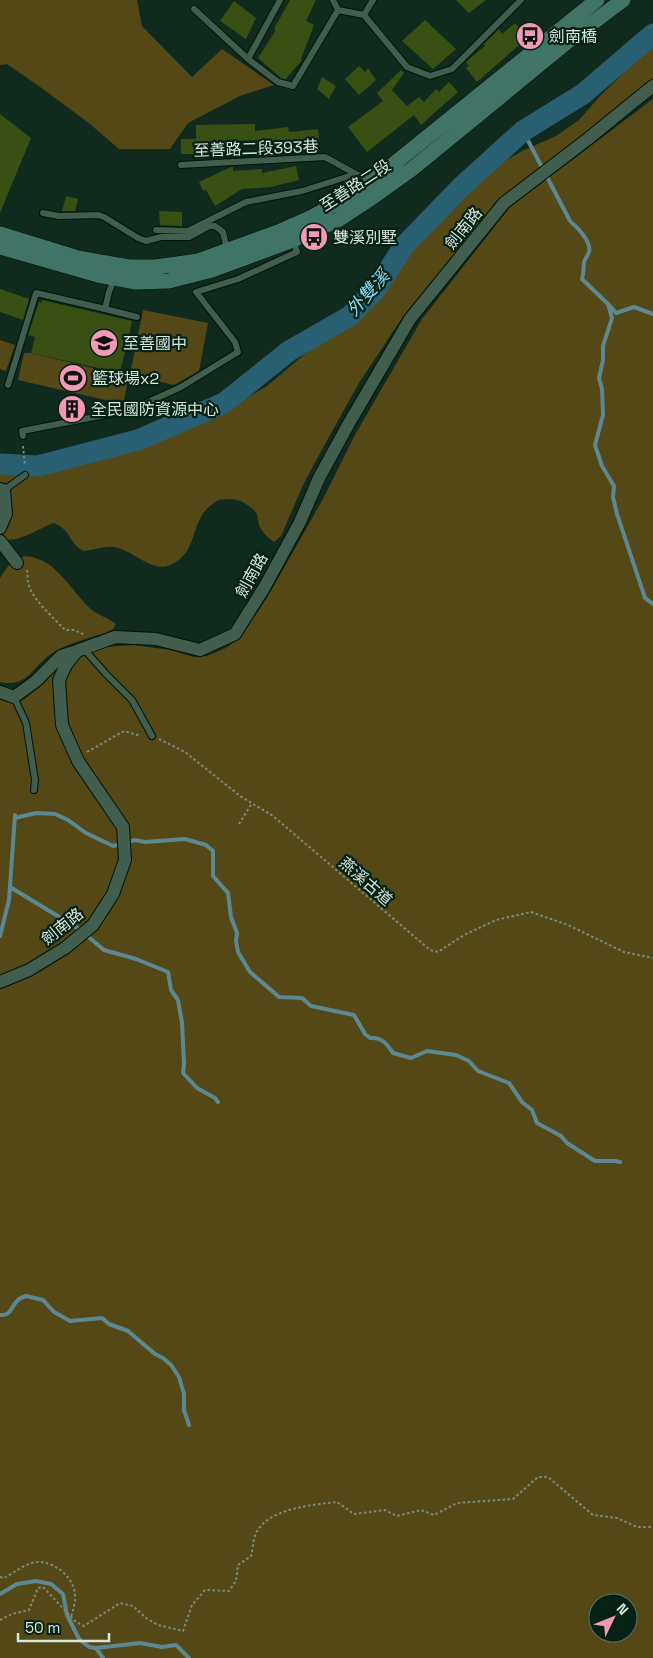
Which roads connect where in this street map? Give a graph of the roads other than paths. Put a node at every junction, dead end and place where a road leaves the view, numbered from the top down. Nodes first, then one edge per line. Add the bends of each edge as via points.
1 (280, 0) edge
2 (333, 0) edge
3 (373, 0) edge
4 (521, 0) edge
5 (597, 0) edge
6 (624, 0) edge
7 (194, 9) dead end
8 (338, 10) junction
9 (364, 15) junction
10 (248, 59) junction
11 (653, 86) edge
12 (181, 165) dead end
13 (356, 174) junction
14 (378, 186) junction
15 (43, 213) dead end
16 (156, 230) dead end
17 (0, 234) edge
18 (293, 240) junction
19 (0, 248) edge
20 (227, 250) junction
21 (115, 277) junction
22 (105, 309) junction
23 (137, 317) dead end
24 (8, 385) dead end
25 (23, 436) road end
26 (25, 475) road end
27 (2, 490) edge
28 (0, 528) edge
29 (0, 541) edge
30 (17, 563) road end
31 (80, 650) junction
32 (0, 692) edge
33 (14, 697) junction
34 (152, 736) road end
35 (34, 790) dead end
36 (0, 982) edge

1 - 10 lane
2 - 8 lane
3 - 9 lane
4 - 9 lane via 452,69 430,76 407,67
5 - 14 street, 至善路二段
6 - 14 street, 至善路二段 via 567,42 412,169
7 - 10 lane
8 - 9 lane
8 - 10 lane via 293,86 278,82
11 - 31 street, 劍南路 via 504,203 410,319 319,478 300,522 264,588 235,634 200,650 156,640 115,637
12 - 13 lane, 至善路二段393巷 via 325,157
13 - 14 lane, 至善路二段393巷
13 - 16 lane via 302,191 246,202 188,231
14 - 18 street, 至善路二段 via 338,220
14 - 20 street, 至善路二段 via 364,188 312,217
15 - 20 lane via 98,215 146,241 161,237 189,237 215,226 223,232
17 - 20 street, 至善路二段 via 78,258 128,267 198,261
18 - 21 street, 至善路二段 via 212,270 169,281 136,282
18 - 25 lane via 297,252 196,292 235,342 238,352 181,387 131,410 22,430
19 - 21 street, 至善路二段
21 - 22 lane
22 - 23 lane
22 - 24 lane via 36,293
26 - 27 lane
27 - 28 street via 6,514
29 - 30 street
31 - 33 street via 61,656
31 - 34 lane via 132,700
31 - 36 street, 劍南路 via 66,665 59,680 62,725 78,761 123,827 125,860 113,894 93,925 36,966
32 - 33 street
33 - 35 lane via 26,722

